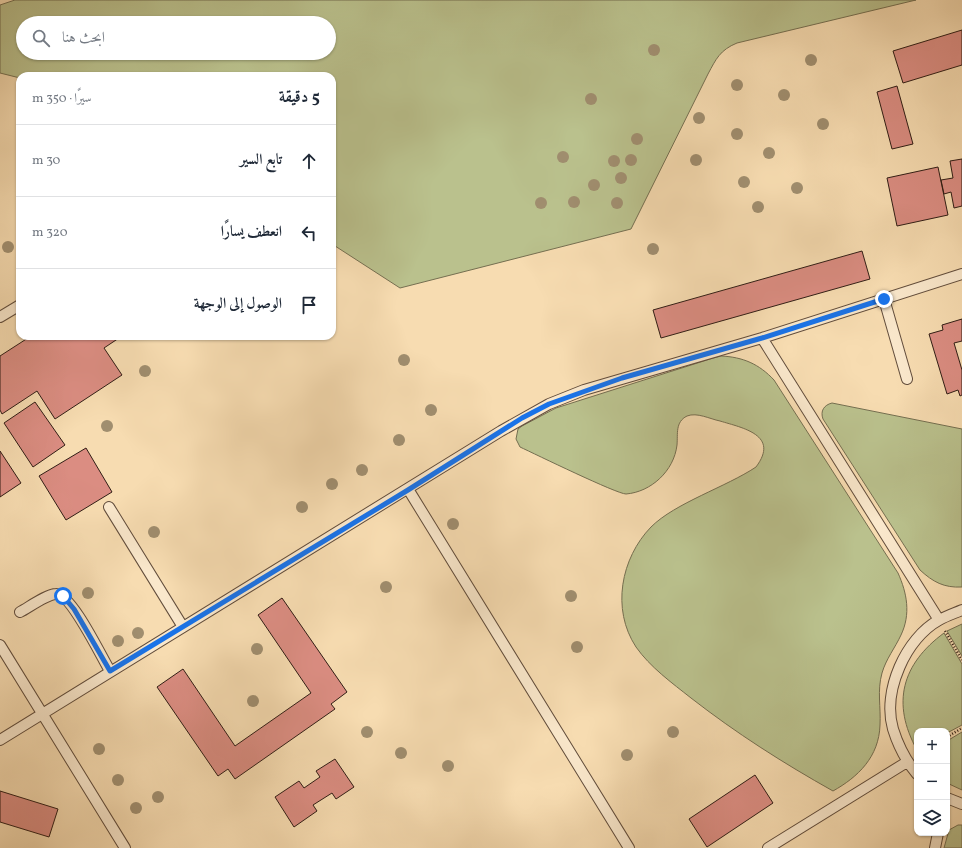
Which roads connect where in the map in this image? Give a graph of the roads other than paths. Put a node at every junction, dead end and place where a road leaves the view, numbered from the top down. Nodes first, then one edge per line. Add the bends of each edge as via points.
1 (962, 274) edge
2 (884, 299) junction
3 (16, 307) edge
4 (0, 317) edge
5 (762, 338) junction
6 (908, 379) dead end
7 (408, 490) junction
8 (109, 507) dead end
9 (962, 610) edge
10 (20, 612) dead end
11 (939, 620) junction
12 (183, 626) junction
13 (0, 645) edge
14 (110, 671) junction
15 (42, 714) junction
16 (0, 740) edge
17 (907, 762) junction
18 (914, 770) edge
19 (950, 799) edge
20 (962, 804) edge
21 (937, 836) edge
22 (126, 848) edge
23 (629, 848) edge
24 (768, 848) edge
25 (935, 848) edge

1 - 2 lane
2 - 5 lane
2 - 6 lane
3 - 4 lane
5 - 7 lane via 622,378 549,404 522,418
5 - 11 lane
7 - 12 lane
7 - 23 lane
8 - 12 lane
9 - 11 lane
10 - 14 lane via 56,594 63,596 74,609
11 - 17 lane via 915,640 899,667 891,697 892,728
12 - 14 lane
13 - 15 lane
14 - 15 lane
15 - 16 lane
15 - 22 lane
17 - 18 lane
17 - 24 lane
19 - 20 lane
21 - 25 lane

